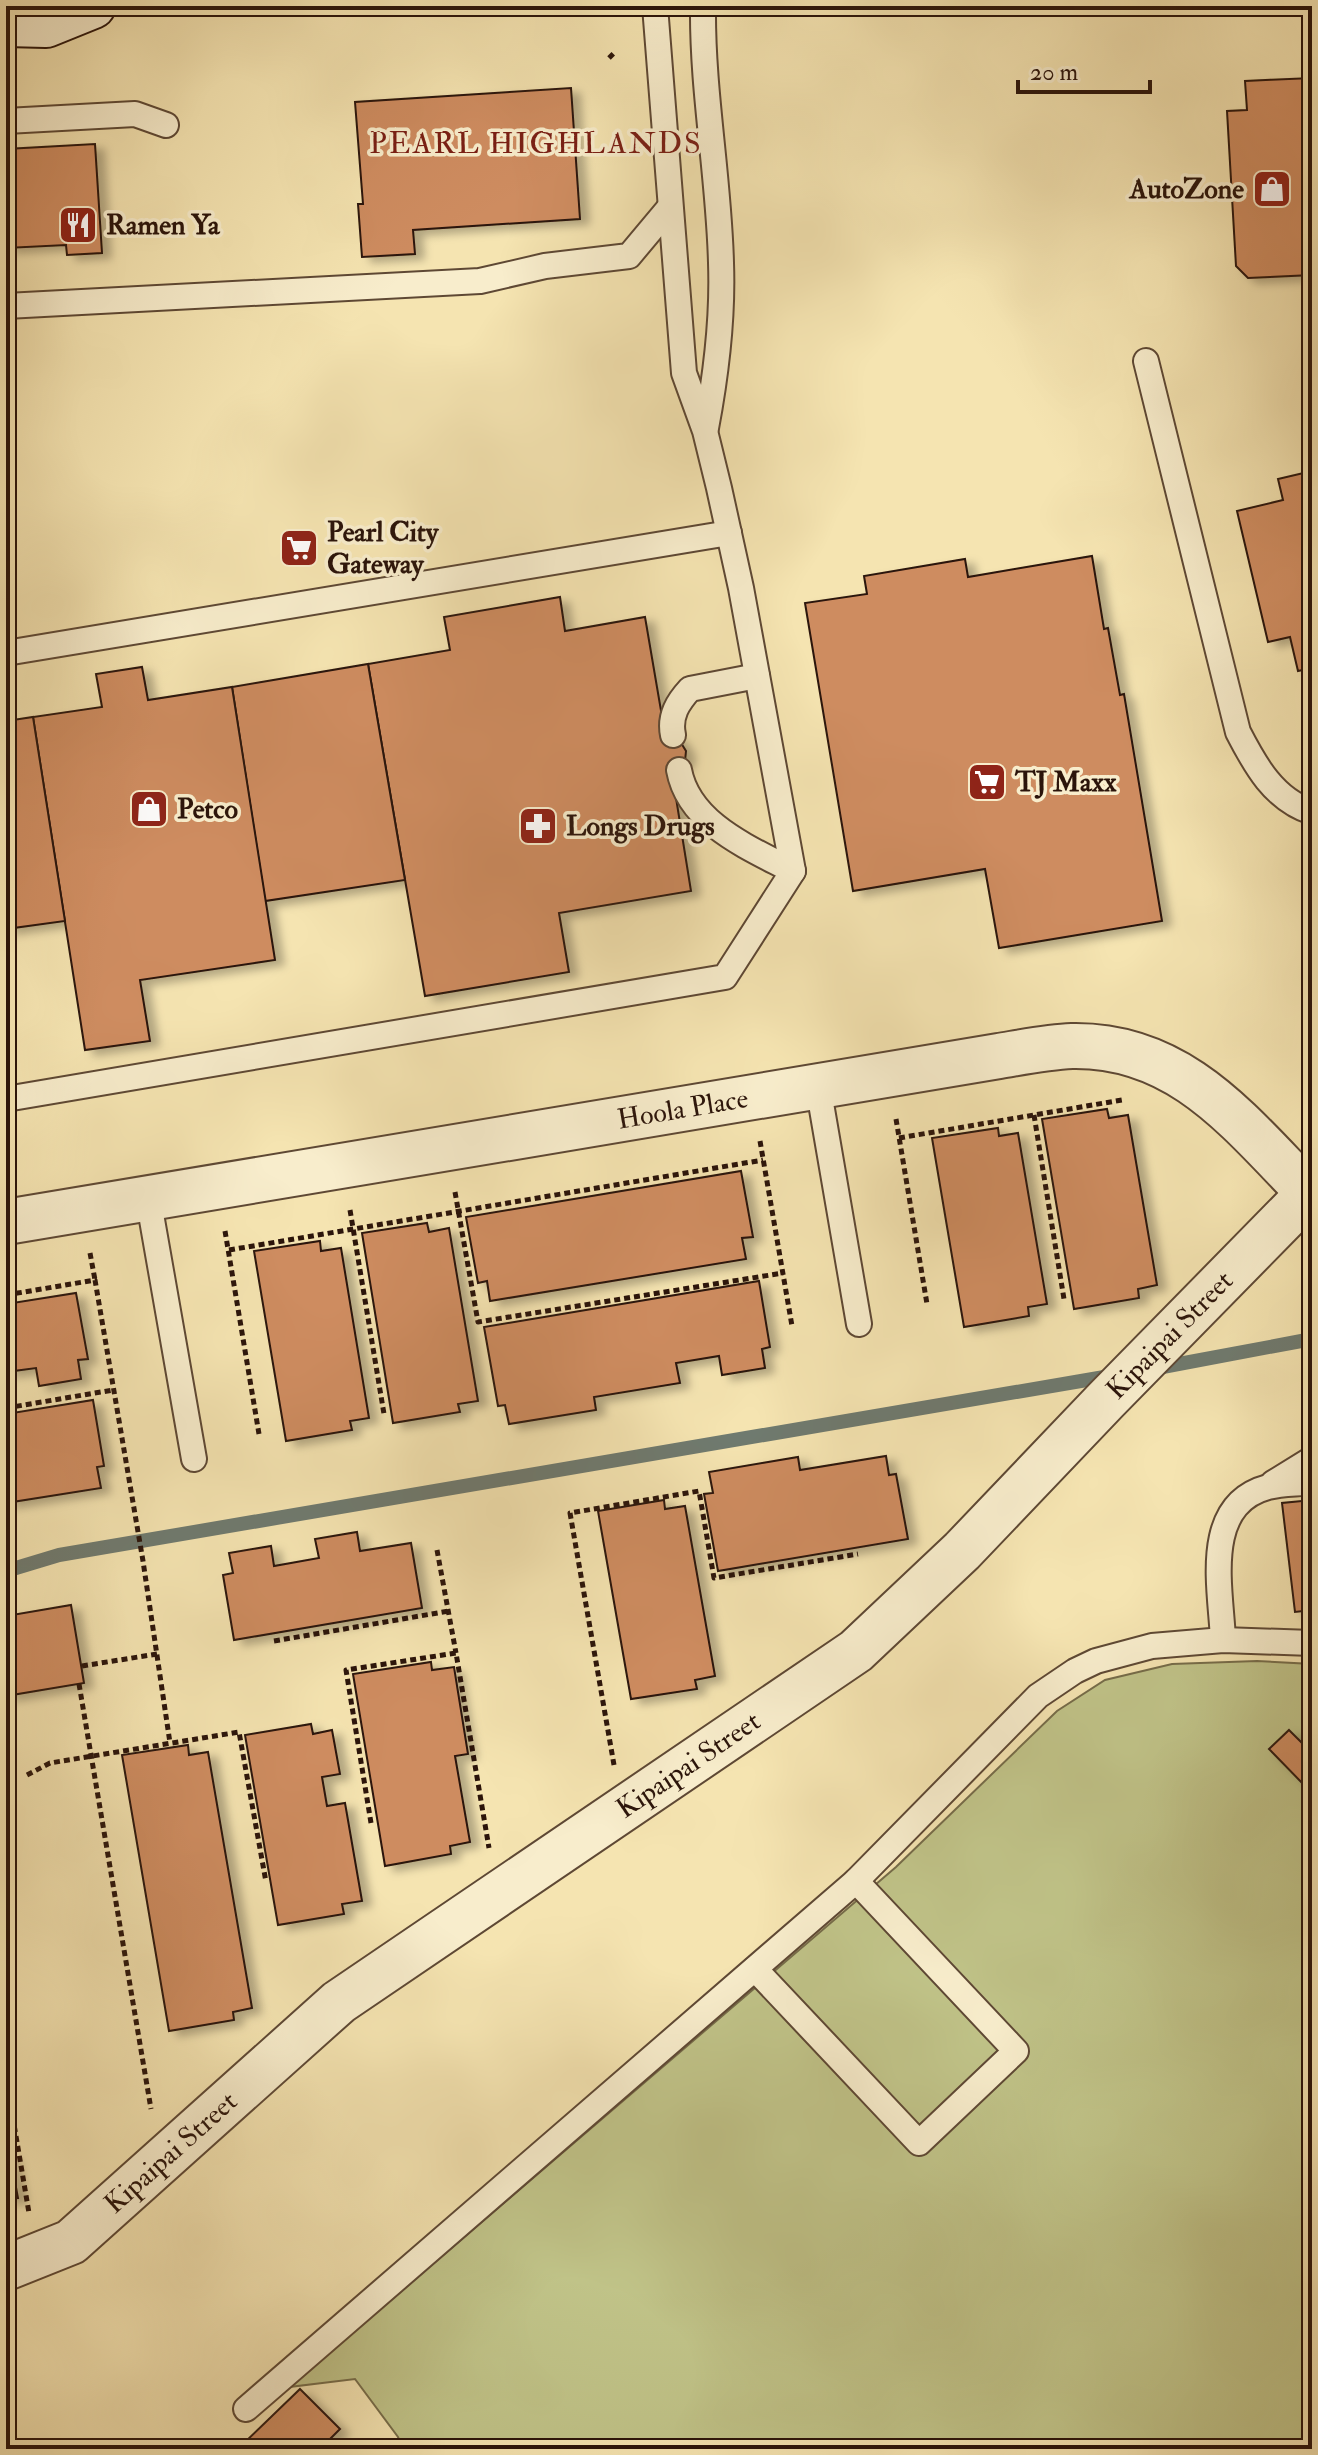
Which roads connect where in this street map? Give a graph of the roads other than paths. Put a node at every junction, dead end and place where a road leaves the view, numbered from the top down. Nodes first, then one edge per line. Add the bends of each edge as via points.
1 (93, 6) edge
2 (655, 6) edge
3 (703, 6) edge
4 (6, 24) edge
5 (6, 121) edge
6 (166, 125) dead end
7 (670, 207) junction
8 (6, 306) edge
9 (1146, 361) dead end
10 (705, 431) junction
11 (729, 533) junction
12 (6, 653) edge
13 (757, 676) junction
14 (673, 735) dead end
15 (679, 770) dead end
16 (1312, 812) edge
17 (793, 871) junction
18 (818, 1086) junction
19 (6, 1099) edge
20 (1311, 1192) edge
21 (148, 1197) junction
22 (6, 1222) edge
23 (859, 1324) dead end
24 (194, 1459) dead end
25 (1312, 1459) edge
26 (1312, 1482) edge
27 (1268, 1487) junction
28 (1223, 1640) junction
29 (1312, 1643) edge
30 (856, 1881) junction
31 (755, 1969) junction
32 (6, 2268) edge
33 (246, 2409) dead end

1 - 4 street via 46,25
2 - 7 lane
3 - 10 lane via 722,264 717,364
5 - 6 lane via 135,114
7 - 8 lane via 629,256 545,266 480,281
7 - 10 lane via 684,373
9 - 16 lane via 1238,732 1276,792
10 - 11 lane
11 - 12 lane
11 - 13 lane
13 - 14 lane via 690,689 675,710
13 - 17 lane
15 - 17 lane via 703,815 741,844
17 - 19 lane via 725,977
18 - 20 street, Hoola Place via 1071,1046 1143,1056 1218,1100
18 - 21 street, Hoola Place
18 - 23 lane
20 - 32 street, Kipaipai Street via 962,1551 856,1651 339,2002 71,2242
21 - 22 street, Hoola Place
21 - 24 lane
25 - 27 lane
26 - 27 lane
27 - 28 lane via 1237,1506 1219,1544
28 - 29 lane
28 - 30 lane via 1122,1653 1056,1683 1025,1706
30 - 31 lane
30 - 31 lane via 1016,2051 919,2143
31 - 33 lane

